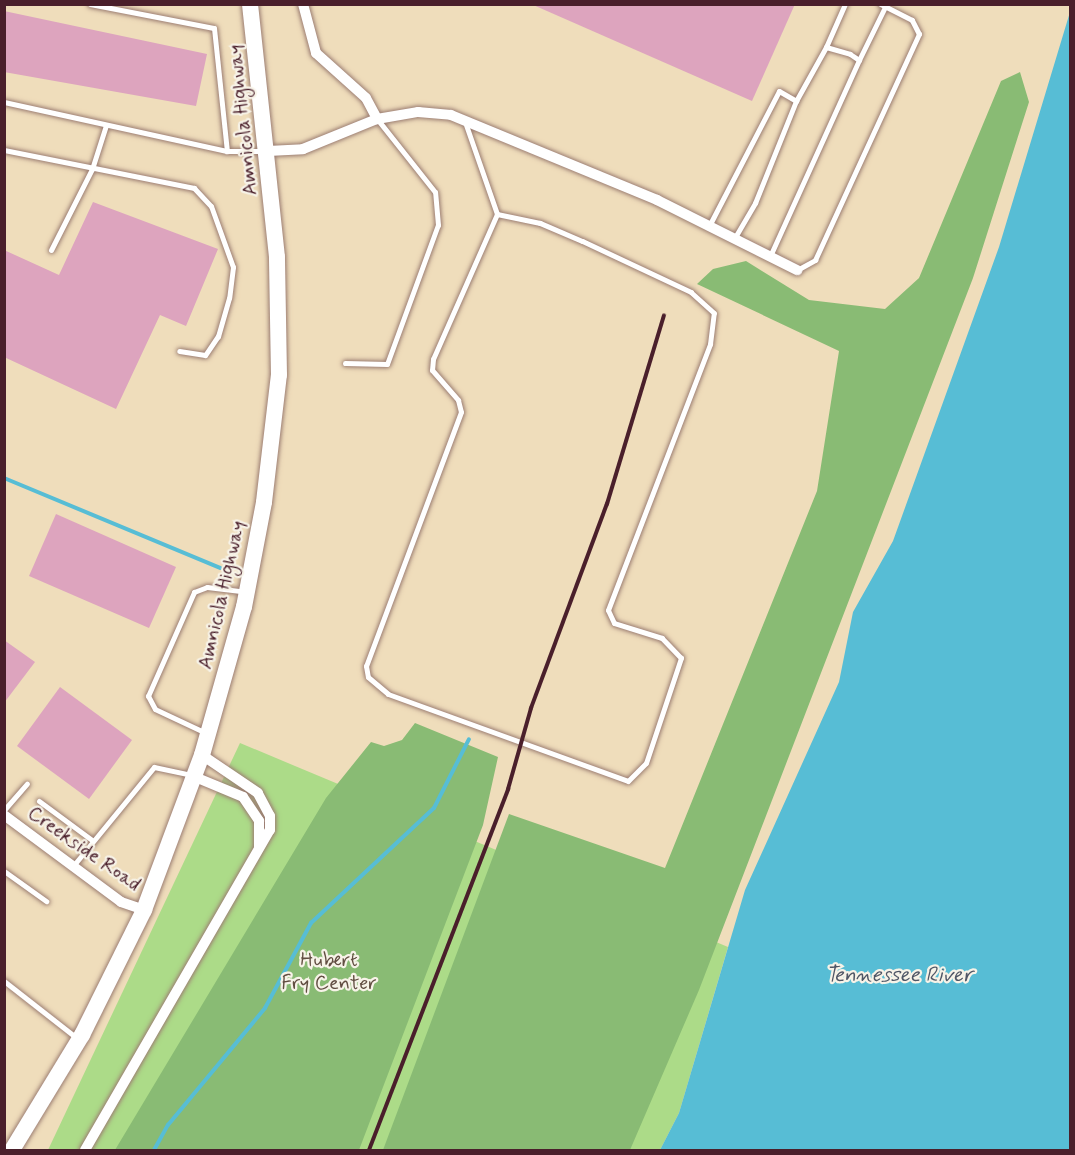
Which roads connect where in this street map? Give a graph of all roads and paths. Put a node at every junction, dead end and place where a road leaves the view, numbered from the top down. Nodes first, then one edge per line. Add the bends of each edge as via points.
1 (90, 4) edge
2 (250, 4) edge
3 (303, 4) edge
4 (845, 4) edge
5 (883, 6) edge
6 (826, 47) junction
7 (859, 60) junction
8 (796, 101) junction
9 (4, 102) edge
10 (377, 119) junction
11 (464, 121) junction
12 (106, 125) junction
13 (4, 150) edge
14 (227, 151) junction
15 (268, 151) junction
16 (92, 169) junction
17 (498, 214) junction
18 (709, 226) junction
19 (734, 239) junction
20 (51, 250) dead end
21 (770, 256) junction
22 (797, 270) joint
23 (179, 351) dead end
24 (345, 363) dead end
25 (246, 593) junction
26 (208, 734) junction
27 (202, 755) junction
28 (195, 777) junction
29 (27, 784) dead end
30 (39, 801) dead end
31 (4, 810) edge
32 (4, 815) edge
33 (93, 841) junction
34 (258, 850) junction
35 (73, 866) junction
36 (4, 871) edge
37 (46, 901) dead end
38 (144, 910) junction
39 (4, 981) edge
40 (79, 1040) junction
41 (12, 1150) edge
42 (85, 1150) edge

1 - 14 lane via 214,28
2 - 15 main road, Amnicola Highway
3 - 10 street via 316,53 366,98
4 - 6 lane
5 - 7 lane
5 - 22 lane via 912,20 919,34 815,260
6 - 7 lane
6 - 8 lane
7 - 21 lane
8 - 18 lane via 779,91
8 - 19 lane via 755,203
9 - 12 lane
10 - 11 street via 418,112
10 - 15 street via 303,149
10 - 24 lane via 435,192 438,225 387,364
11 - 17 lane
11 - 18 street
12 - 14 lane
12 - 16 lane
13 - 16 lane
14 - 15 lane
15 - 25 main road, Amnicola Highway via 279,375 264,502
16 - 20 lane
16 - 23 lane via 194,188 211,206 233,267 229,298 218,336 205,355
17 - 17 lane via 433,359 432,370 458,399 461,412 366,666 368,677 388,694 628,781 646,763 681,658 662,638 614,623 608,610 710,344 714,313 691,292 582,241 540,223
18 - 19 street
19 - 21 street
21 - 22 street
25 - 26 main road, Amnicola Highway
25 - 26 lane via 207,587 194,592 148,696 155,709
26 - 27 main road, Amnicola Highway
27 - 28 main road, Amnicola Highway
27 - 34 street via 249,783 263,799 270,830
28 - 33 lane via 166,765 154,767
28 - 34 street via 243,797 259,821
28 - 38 main road, Amnicola Highway
29 - 31 lane
30 - 33 lane
32 - 35 street, Creekside Road
33 - 35 lane
34 - 42 street
35 - 38 street, Creekside Road via 121,902
36 - 37 lane
38 - 40 main road, Amnicola Highway
39 - 40 lane
40 - 41 main road, Amnicola Highway

